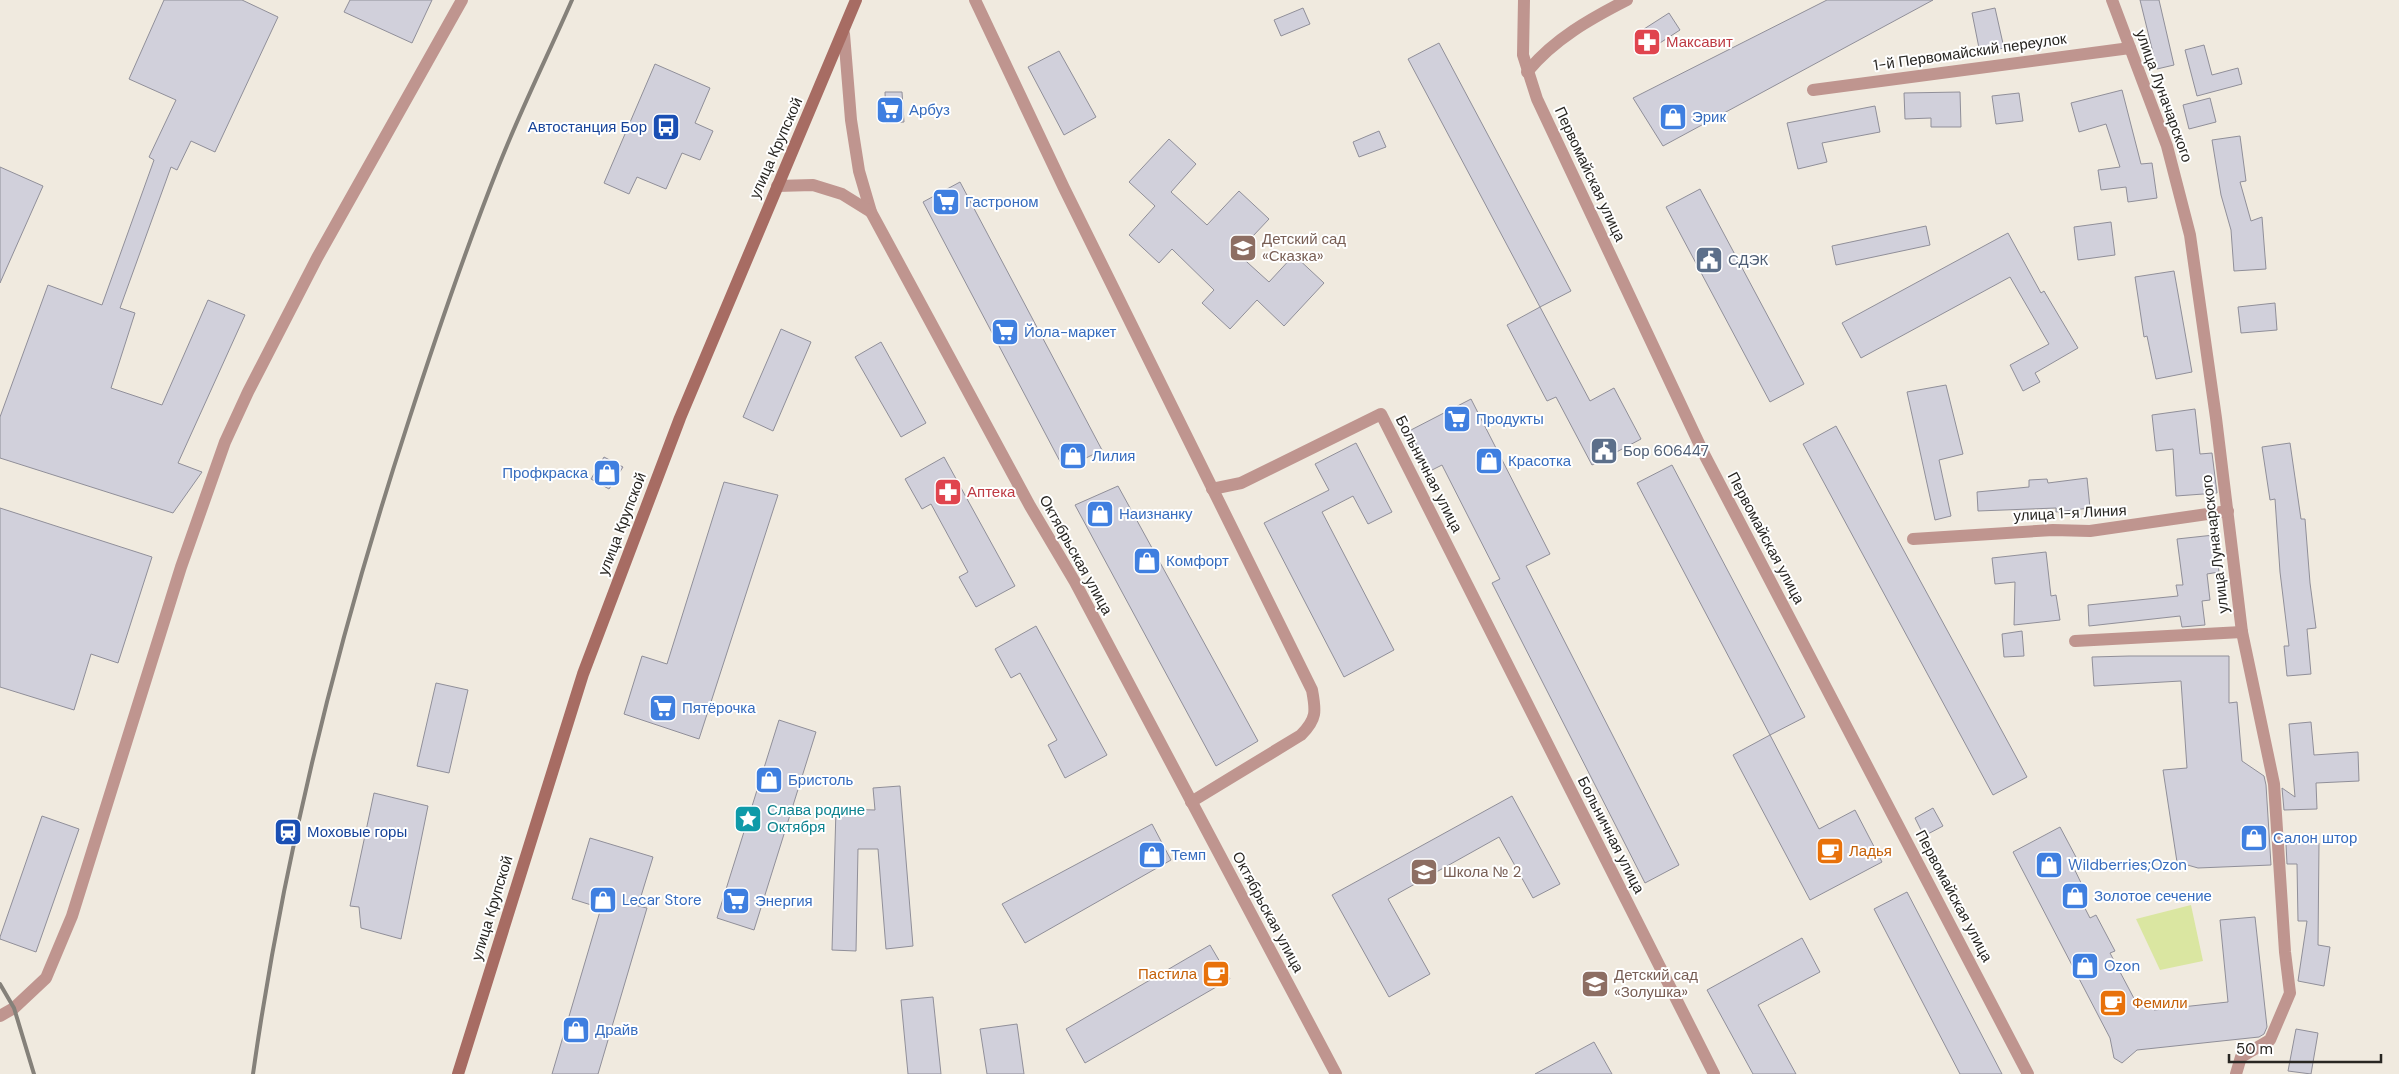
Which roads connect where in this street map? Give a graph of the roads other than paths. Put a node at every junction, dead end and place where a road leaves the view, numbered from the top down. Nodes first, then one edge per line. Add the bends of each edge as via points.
1 (462, 0) edge
2 (856, 0) edge
3 (975, 0) edge
4 (1524, 0) edge
5 (1627, 0) edge
6 (2112, 0) edge
7 (844, 34) junction
8 (2130, 48) junction
9 (1527, 72) junction
10 (1813, 90) dead end
11 (777, 186) junction
12 (871, 212) junction
13 (1212, 489) junction
14 (2228, 511) junction
15 (1913, 539) dead end
16 (2242, 632) junction
17 (2076, 642) dead end
18 (1191, 802) junction
19 (0, 1016) edge
20 (458, 1074) edge
21 (1336, 1074) edge
22 (1714, 1074) edge
23 (2028, 1074) edge
24 (2236, 1074) edge

1 - 19 street via 317,258 229,433 181,568 65,933 46,978 14,1008
2 - 7 street, улица Крупской
3 - 13 street
4 - 9 street, Первомайская улица via 1523,55
5 - 9 street via 1565,36 1543,53
6 - 8 street, улица Луначарского
7 - 11 street, улица Крупской
7 - 12 street, Октябрьская улица via 851,120 859,171
8 - 10 street, 1-й Первомайский переулок
8 - 14 street, улица Луначарского via 2167,146 2190,235
9 - 23 street, Первомайская улица via 1694,434
11 - 12 street via 813,185 842,194
11 - 20 street, улица Крупской via 680,418 583,674
12 - 18 street, Октябрьская улица via 1030,506 1075,582
13 - 18 street via 1312,690 1316,708 1312,724 1301,736
13 - 22 street, Больничная улица via 1240,484 1380,414
14 - 15 street, улица 1-я Линия via 2090,531 2053,530
14 - 16 street, улица Луначарского
16 - 17 street
16 - 24 street, улица Луначарского via 2274,784 2290,993 2270,1040 2241,1057
18 - 21 street, Октябрьская улица

